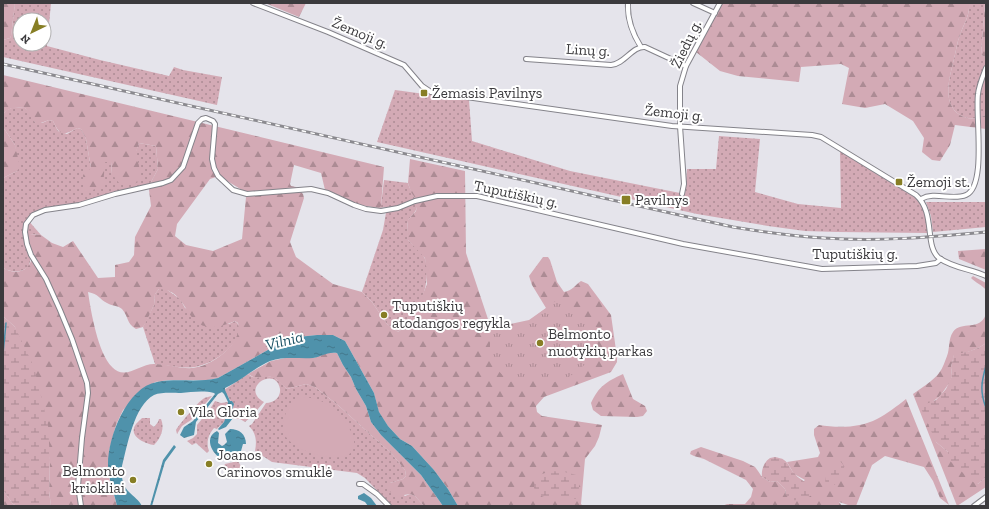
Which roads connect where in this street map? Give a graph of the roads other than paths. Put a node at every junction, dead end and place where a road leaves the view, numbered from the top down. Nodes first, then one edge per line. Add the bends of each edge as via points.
1 (253, 3) edge
2 (628, 3) edge
3 (693, 3) edge
4 (720, 3) edge
5 (715, 13) junction
6 (641, 47) junction
7 (526, 59) dead end
8 (686, 66) junction
9 (986, 68) edge
10 (680, 126) junction
11 (682, 194) dead end
12 (921, 199) junction
13 (941, 259) junction
14 (986, 276) edge
15 (359, 484) dead end
16 (986, 497) edge
17 (81, 506) edge
18 (389, 506) edge
19 (974, 506) edge

1 - 10 street, Žemoji g. via 321,29 404,66 431,92
2 - 6 street via 631,28
3 - 5 street
4 - 5 street, Žiedų g.
5 - 8 street, Žiedų g.
6 - 7 street, Linų g. via 620,63 611,65
6 - 8 street via 650,48
8 - 10 street, Žiedų g. via 680,86
9 - 12 street via 978,95 979,159 974,188 967,195 959,197 928,195
10 - 11 street, Žiedų g. via 684,184
10 - 12 street, Žemoji g. via 812,135 911,190
12 - 13 street via 928,214 933,250
13 - 14 street
13 - 17 street, Tuputiškių g. via 936,263 916,266 822,269 683,244 477,196 437,196 381,211 366,209 328,193 311,189 247,194 233,190 218,176 212,159 215,124 206,118 202,119 191,139 183,168 171,180 79,205 45,210 33,215 25,228 31,256 46,279 60,310 88,383 78,486
15 - 18 street via 369,487
16 - 19 street

